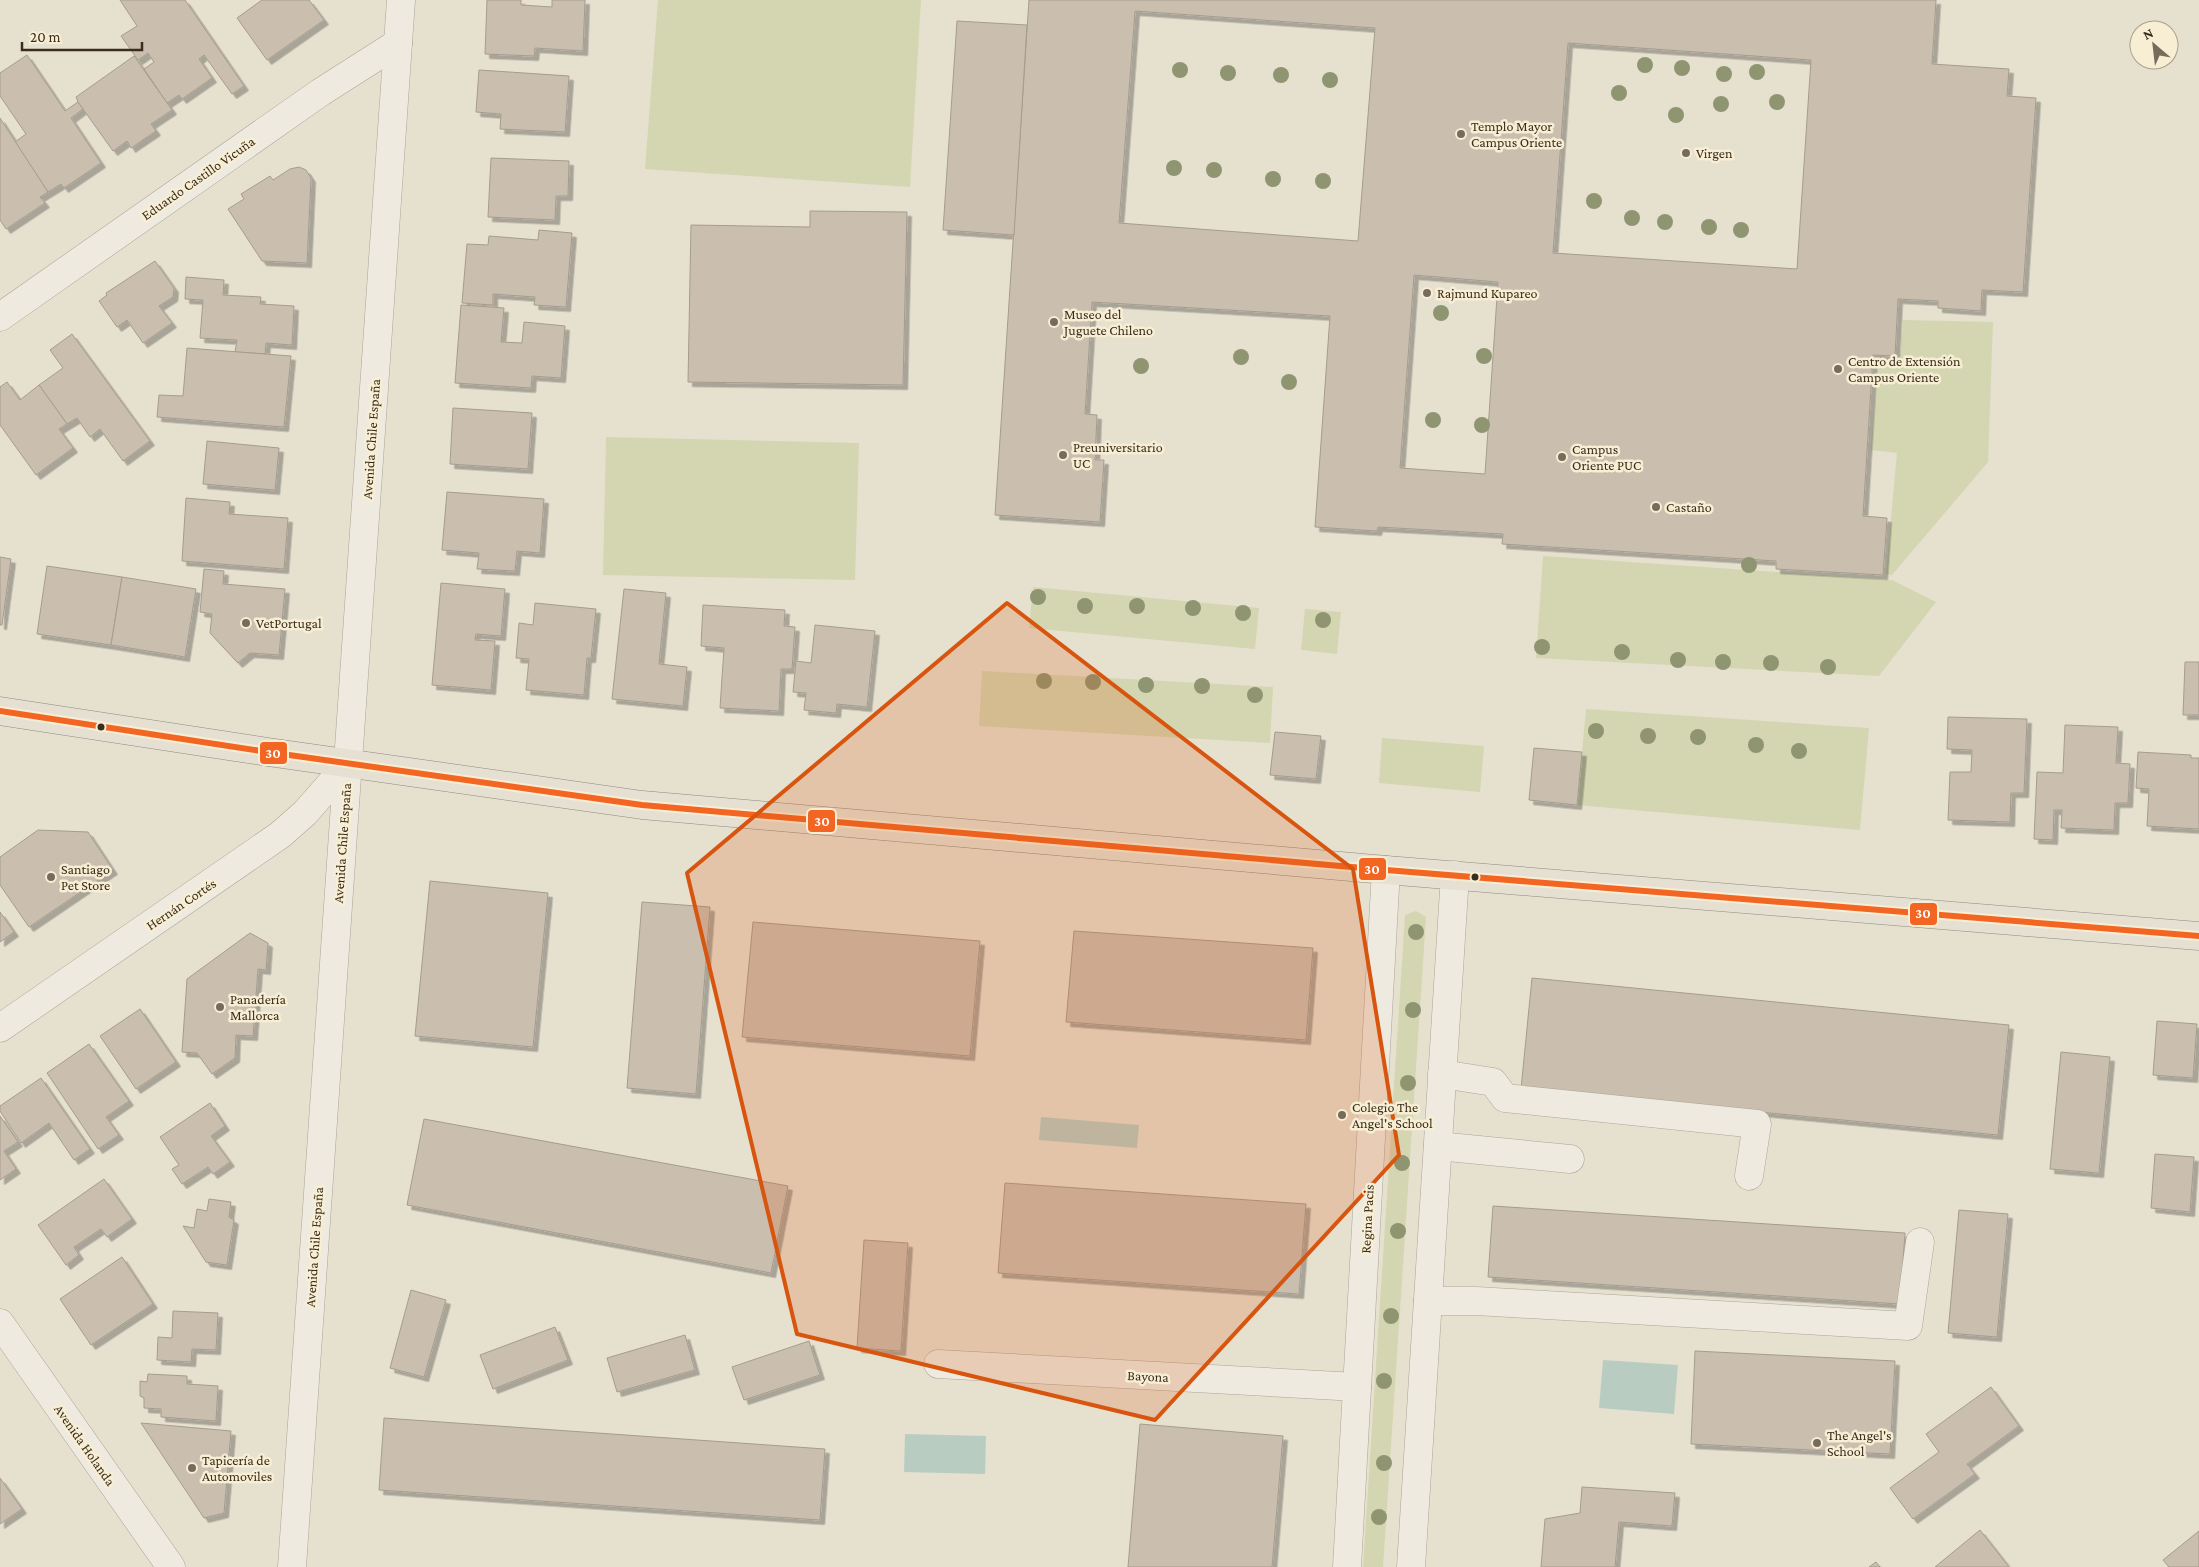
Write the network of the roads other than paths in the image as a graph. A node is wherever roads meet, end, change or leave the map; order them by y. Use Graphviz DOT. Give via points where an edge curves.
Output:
graph roads {
  1 [pos="401,0"];
  2 [pos="398,43"];
  3 [pos="0,318"];
  4 [pos="0,711"];
  5 [pos="348,764"];
  6 [pos="1386,870"];
  7 [pos="1455,875"];
  8 [pos="2199,936"];
  9 [pos="0,1028"];
  10 [pos="1442,1074"];
  11 [pos="1438,1146"];
  12 [pos="1570,1159"];
  13 [pos="1749,1176"];
  14 [pos="1920,1242"];
  15 [pos="1428,1301"];
  16 [pos="0,1323"];
  17 [pos="938,1364"];
  18 [pos="1358,1387"];
  19 [pos="170,1567"];
  20 [pos="292,1567"];
  21 [pos="1347,1567"];
  22 [pos="1411,1567"];
  1 -- 2 [label="street, Avenida Chile España"];
  2 -- 3 [label="street, Eduardo Castillo Vicuña" via="321,92"];
  2 -- 5 [label="street, Avenida Chile España"];
  4 -- 5 [label="main road"];
  5 -- 6 [label="main road" via="642,805"];
  5 -- 9 [label="street, Hernán Cortés" via="305,813 280,835"];
  5 -- 20 [label="street, Avenida Chile España"];
  6 -- 7 [label="main road"];
  6 -- 18 [label="street, Regina Pacis"];
  7 -- 8 [label="main road"];
  7 -- 10 [label="street"];
  10 -- 11 [label="street"];
  10 -- 13 [label="street" via="1493,1082 1505,1098 1757,1124"];
  11 -- 12 [label="street"];
  11 -- 15 [label="street"];
  14 -- 15 [label="street" via="1908,1326"];
  15 -- 22 [label="street"];
  16 -- 19 [label="street, Avenida Holanda"];
  17 -- 18 [label="street, Bayona"];
  18 -- 21 [label="street, Regina Pacis"];
}
